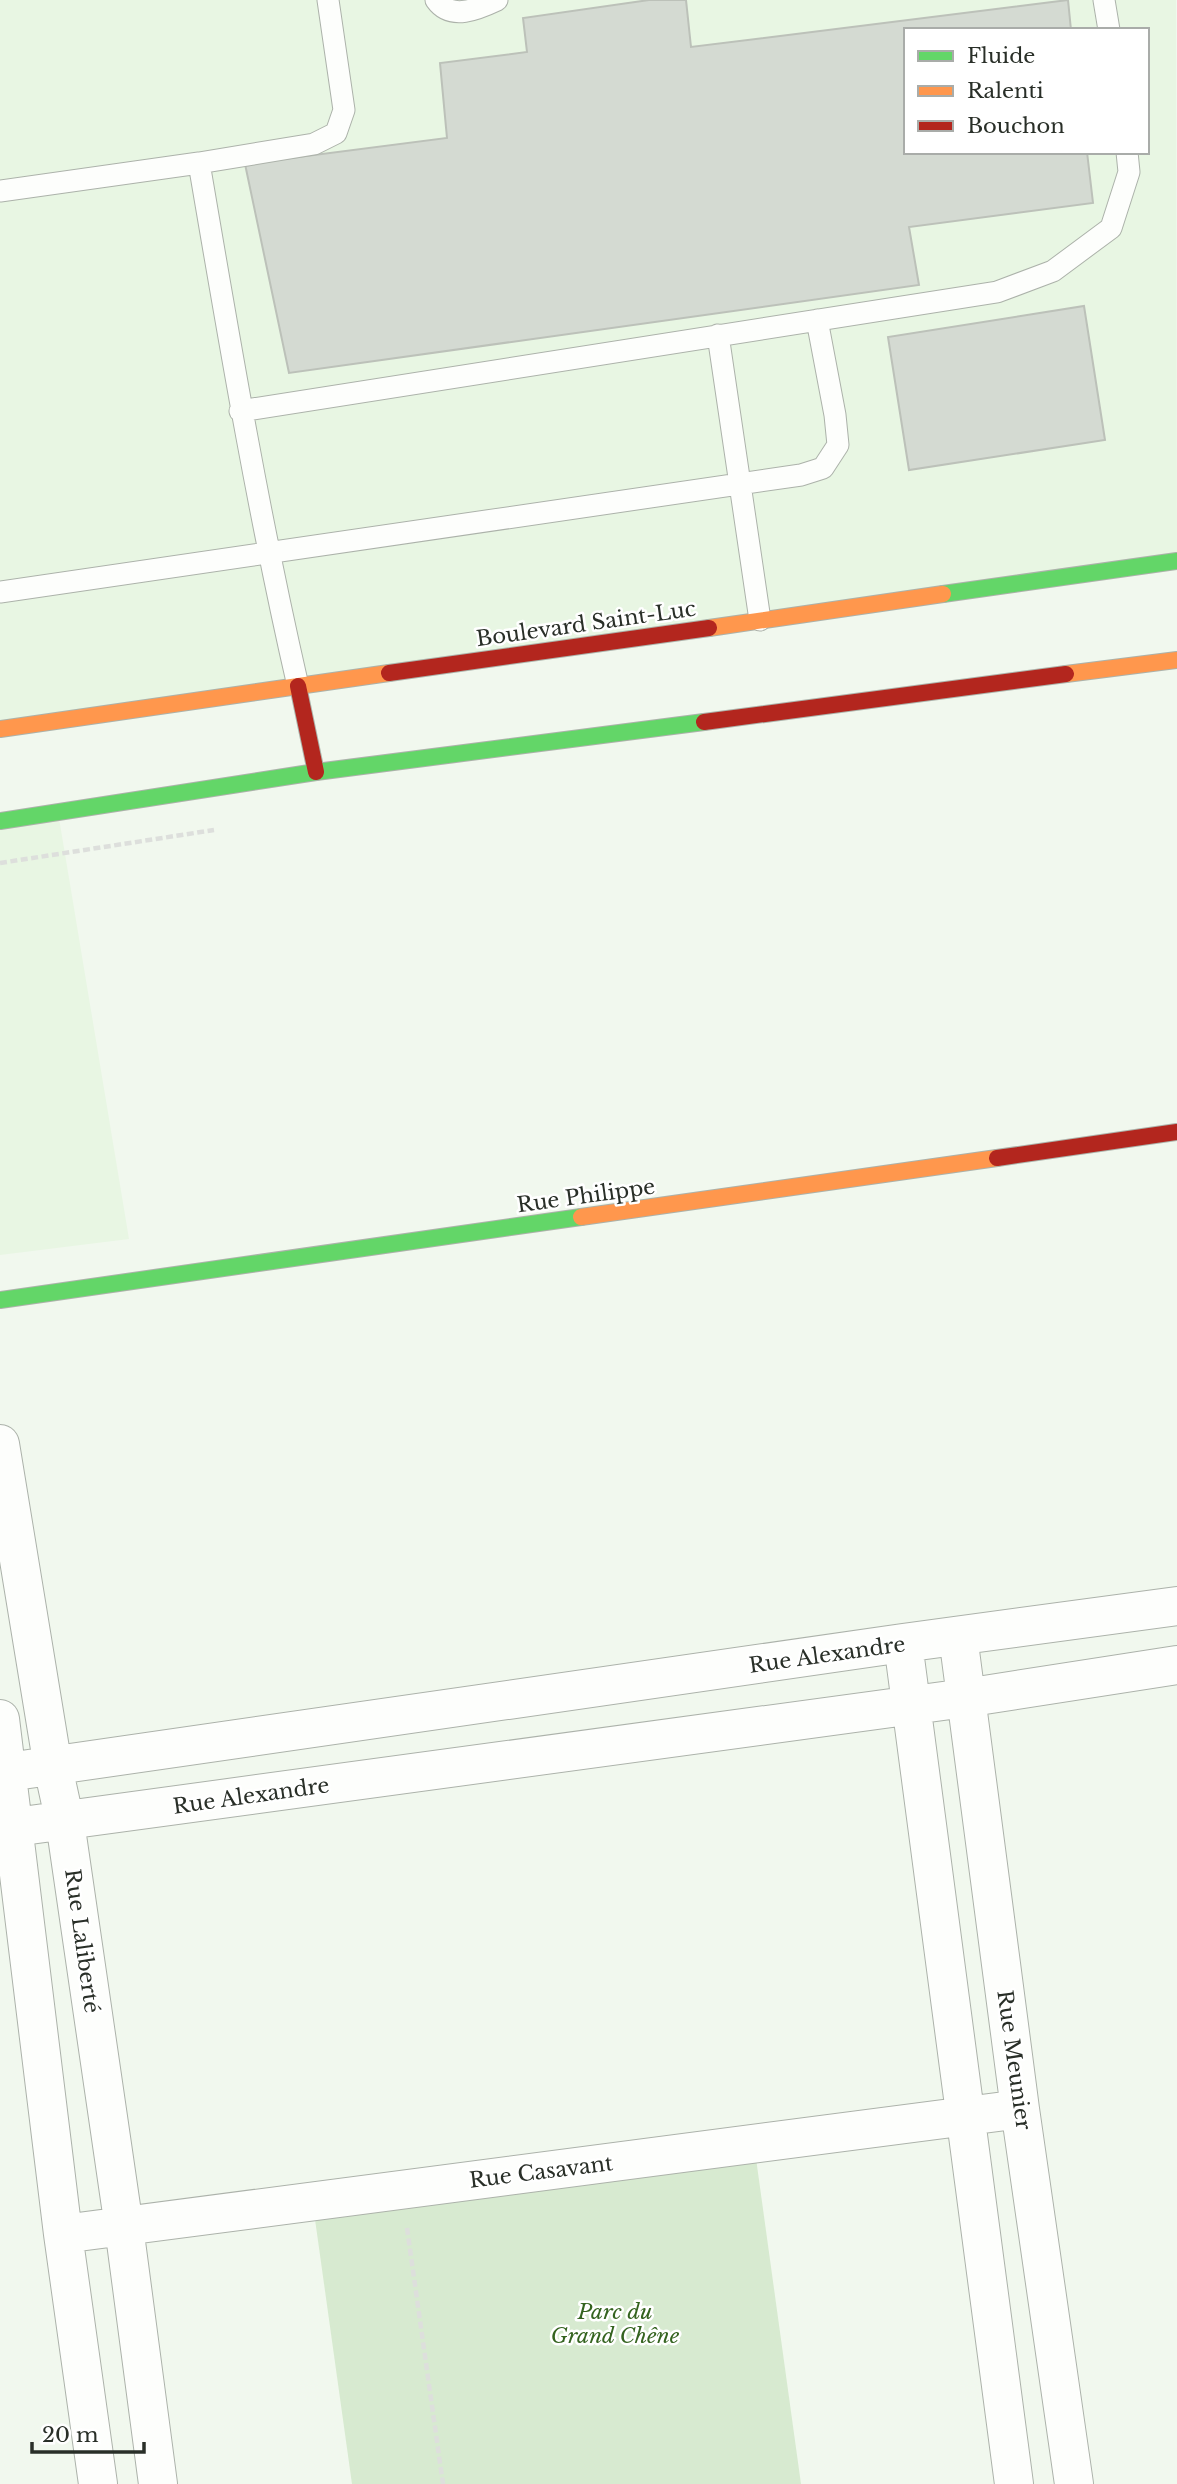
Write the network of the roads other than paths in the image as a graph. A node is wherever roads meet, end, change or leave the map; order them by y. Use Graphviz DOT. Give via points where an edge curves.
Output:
graph roads {
  1 [pos="328,0"];
  2 [pos="436,0"];
  3 [pos="497,0"];
  4 [pos="1104,0"];
  5 [pos="1108,28"];
  6 [pos="1127,154"];
  7 [pos="199,163"];
  8 [pos="0,191"];
  9 [pos="817,320"];
  10 [pos="718,335"];
  11 [pos="240,411"];
  12 [pos="740,484"];
  13 [pos="268,554"];
  14 [pos="1177,561"];
  15 [pos="0,592"];
  16 [pos="760,620"];
  17 [pos="1177,660"];
  18 [pos="298,686"];
  19 [pos="0,729"];
  20 [pos="316,772"];
  21 [pos="0,821"];
  22 [pos="1177,1132"];
  23 [pos="0,1300"];
  24 [pos="0,1444"];
  25 [pos="1177,1606"];
  26 [pos="958,1636"];
  27 [pos="902,1643"];
  28 [pos="1177,1665"];
  29 [pos="965,1698"];
  30 [pos="477,1705"];
  31 [pos="910,1705"];
  32 [pos="0,1720"];
  33 [pos="487,1763"];
  34 [pos="53,1767"];
  35 [pos="8,1772"];
  36 [pos="65,1822"];
  37 [pos="15,1827"];
  38 [pos="1020,2109"];
  39 [pos="964,2116"];
  40 [pos="124,2227"];
  41 [pos="63,2234"];
  42 [pos="152,2440"];
  43 [pos="92,2445"];
  44 [pos="97,2484"];
  45 [pos="158,2484"];
  46 [pos="1014,2484"];
  47 [pos="1074,2484"];
  1 -- 7 [label="lane" via="344,110 335,134 314,144"];
  2 -- 3 [label="lane" via="442,8 457,13"];
  4 -- 5 [label="lane"];
  6 -- 9 [label="lane" via="1129,172 1111,228 1053,271 997,292"];
  7 -- 8 [label="lane"];
  7 -- 11 [label="lane"];
  9 -- 10 [label="lane"];
  9 -- 12 [label="lane" via="838,445 823,468"];
  10 -- 11 [label="lane"];
  10 -- 12 [label="lane"];
  11 -- 13 [label="lane"];
  12 -- 13 [label="lane"];
  12 -- 16 [label="lane"];
  13 -- 15 [label="lane"];
  13 -- 18 [label="lane"];
  14 -- 16 [label="street, Boulevard Saint-Luc"];
  16 -- 18 [label="street, Boulevard Saint-Luc"];
  17 -- 20 [label="street"];
  18 -- 19 [label="street, Boulevard Saint-Luc"];
  18 -- 20 [label="street"];
  20 -- 21 [label="street"];
  22 -- 23 [label="street, Rue Philippe"];
  24 -- 34 [label="street, Rue Laliberté"];
  25 -- 26 [label="street, Rue Alexandre"];
  26 -- 27 [label="street, Rue Alexandre"];
  26 -- 29 [label="street, Rue Meunier"];
  27 -- 30 [label="street, Rue Alexandre"];
  27 -- 31 [label="street"];
  28 -- 29 [label="street, Rue Alexandre"];
  29 -- 31 [label="street, Rue Alexandre"];
  29 -- 38 [label="street, Rue Meunier"];
  30 -- 33 [label="street"];
  30 -- 34 [label="street, Rue Alexandre"];
  31 -- 33 [label="street, Rue Alexandre"];
  31 -- 39 [label="street"];
  32 -- 35 [label="street"];
  33 -- 36 [label="street, Rue Alexandre"];
  34 -- 35 [label="street, Rue Alexandre"];
  34 -- 36 [label="street, Rue Laliberté"];
  35 -- 37 [label="street"];
  36 -- 37 [label="street, Rue Alexandre"];
  36 -- 40 [label="street, Rue Laliberté"];
  37 -- 41 [label="street"];
  38 -- 39 [label="street, Rue Casavant"];
  38 -- 47 [label="street, Rue Meunier"];
  39 -- 40 [label="street, Rue Casavant"];
  39 -- 46 [label="street"];
  40 -- 41 [label="street, Rue Casavant"];
  40 -- 42 [label="street, Rue Laliberté"];
  41 -- 43 [label="street"];
  42 -- 43 [label="street"];
  42 -- 45 [label="street, Rue Laliberté"];
  43 -- 44 [label="street"];
}
